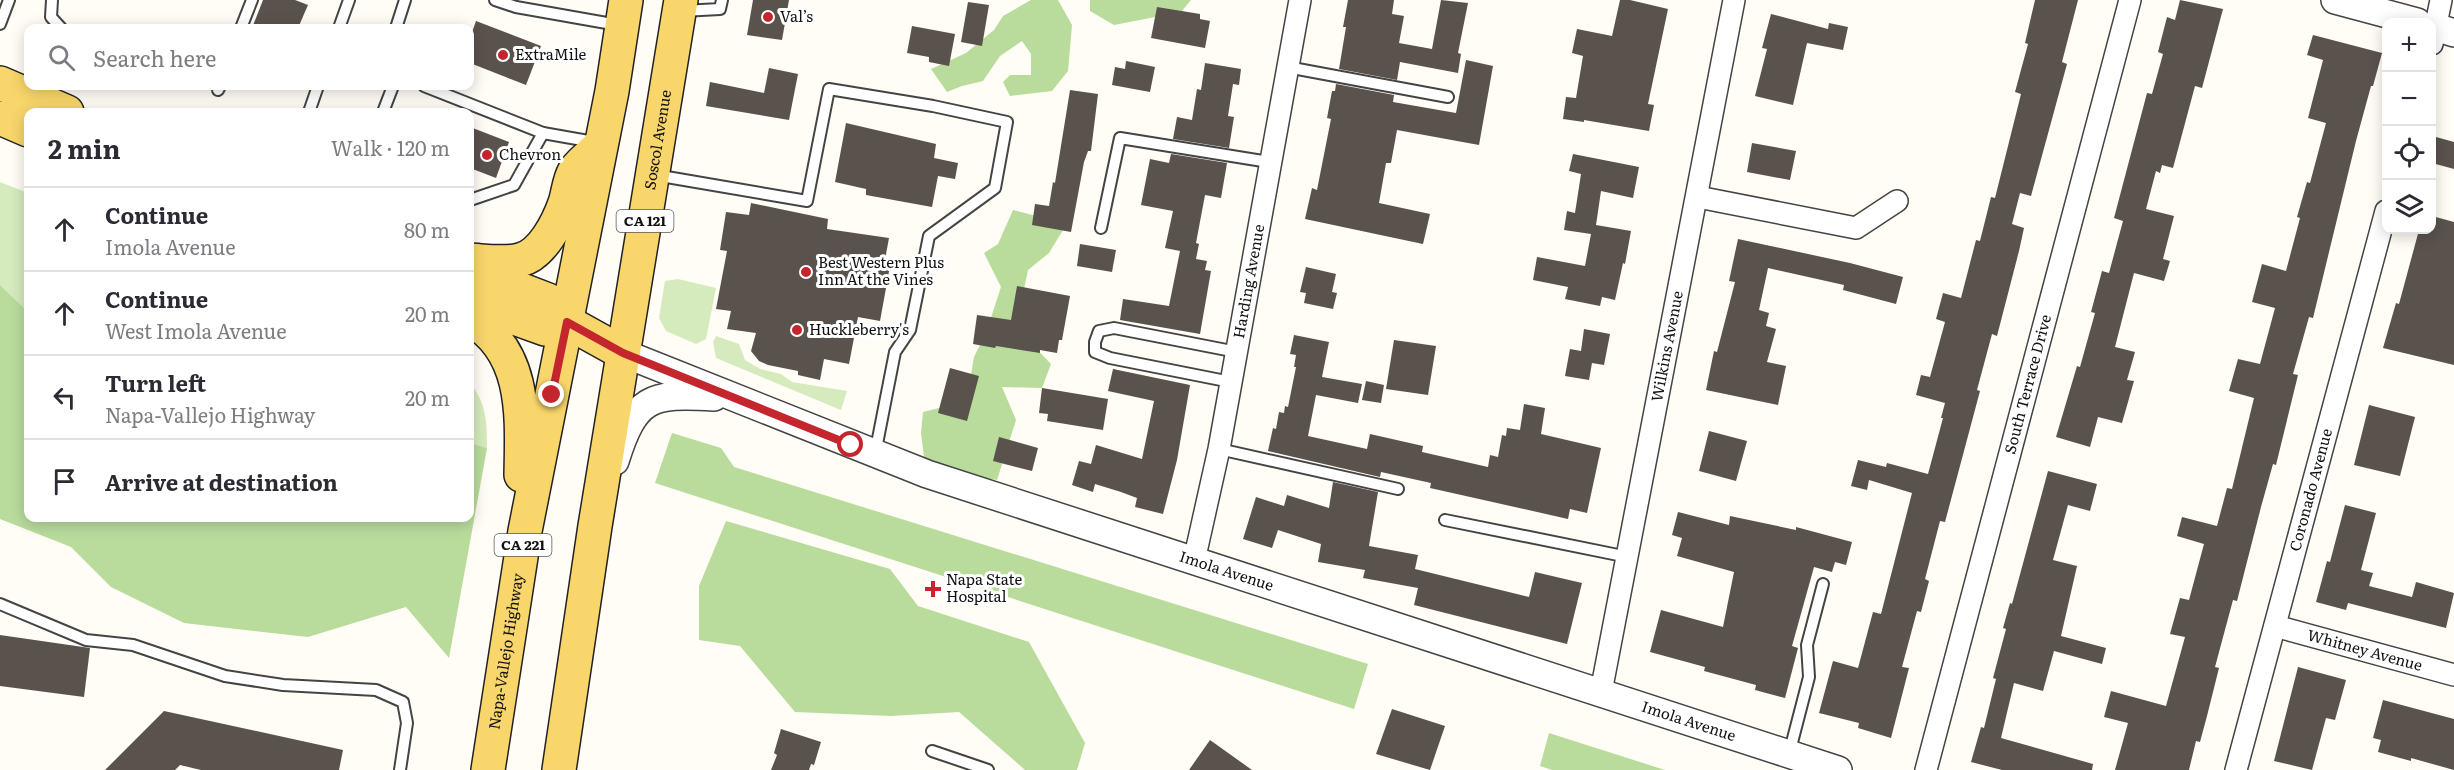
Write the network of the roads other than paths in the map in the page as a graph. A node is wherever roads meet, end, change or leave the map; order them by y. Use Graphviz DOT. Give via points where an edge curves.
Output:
graph roads {
  1 [pos="9,0"];
  2 [pos="52,0"];
  3 [pos="252,0"];
  4 [pos="349,0"];
  5 [pos="405,0"];
  6 [pos="495,0"];
  7 [pos="722,0"];
  8 [pos="1300,0"];
  9 [pos="1734,0"];
  10 [pos="2130,0"];
  11 [pos="2335,0"];
  12 [pos="2441,0"];
  13 [pos="680,6"];
  14 [pos="623,13"];
  15 [pos="2392,18"];
  16 [pos="2436,22"];
  17 [pos="0,24"];
  18 [pos="57,24"];
  19 [pos="243,24"];
  20 [pos="340,24"];
  21 [pos="397,24"];
  22 [pos="1287,67"];
  23 [pos="0,83"];
  24 [pos="317,90"];
  25 [pos="391,90"];
  26 [pos="434,90"];
  27 [pos="1448,97"];
  28 [pos="58,108"];
  29 [pos="310,108"];
  30 [pos="385,108"];
  31 [pos="0,118"];
  32 [pos="24,128"];
  33 [pos="543,133"];
  34 [pos="602,144"];
  35 [pos="1269,162"];
  36 [pos="653,174"];
  37 [pos="1698,197"];
  38 [pos="474,199"];
  39 [pos="1897,201"];
  40 [pos="2382,226"];
  41 [pos="1101,228"];
  42 [pos="474,260"];
  43 [pos="474,272"];
  44 [pos="474,303"];
  45 [pos="474,322"];
  46 [pos="567,322"];
  47 [pos="1237,352"];
  48 [pos="623,353"];
  49 [pos="1231,382"];
  50 [pos="737,398"];
  51 [pos="1219,450"];
  52 [pos="875,454"];
  53 [pos="1398,489"];
  54 [pos="1445,520"];
  55 [pos="596,525"];
  56 [pos="1628,557"];
  57 [pos="1194,561"];
  58 [pos="518,577"];
  59 [pos="1823,584"];
  60 [pos="0,604"];
  61 [pos="2275,627"];
  62 [pos="2454,675"];
  63 [pos="1601,692"];
  64 [pos="932,751"];
  65 [pos="1789,754"];
  66 [pos="400,770"];
  67 [pos="488,770"];
  68 [pos="559,770"];
  69 [pos="988,770"];
  70 [pos="1838,770"];
  71 [pos="1926,770"];
  72 [pos="2236,770"];
  1 -- 17 [label="lane"];
  2 -- 18 [label="lane" via="51,17"];
  3 -- 19 [label="lane"];
  4 -- 20 [label="lane"];
  5 -- 21 [label="lane"];
  6 -- 14 [label="lane" via="516,7"];
  7 -- 13 [label="lane" via="720,9"];
  8 -- 22 [label="street, Harding Avenue"];
  9 -- 37 [label="street, Wilkins Avenue"];
  10 -- 71 [label="street, South Terrace Drive"];
  11 -- 15 [label="street"];
  12 -- 16 [label="street"];
  13 -- 36 [label="main road, Soscol Avenue / CA 121"];
  14 -- 34 [label="main road, CA 221"];
  22 -- 27 [label="lane"];
  22 -- 35 [label="street, Harding Avenue"];
  23 -- 28 [label="main road"];
  24 -- 29 [label="lane"];
  25 -- 30 [label="lane"];
  26 -- 33 [label="lane"];
  31 -- 32 [label="main road"];
  33 -- 34 [label="lane"];
  33 -- 38 [label="lane" via="514,185"];
  34 -- 42 [label="main road" via="574,171 558,219 541,246 521,260"];
  34 -- 46 [label="main road, CA 221"];
  35 -- 41 [label="lane" via="1120,138"];
  35 -- 47 [label="street, Harding Avenue"];
  36 -- 48 [label="main road, Soscol Avenue / CA 121"];
  36 -- 52 [label="lane" via="807,201 829,89 1007,122 995,188 929,236 910,330 895,352"];
  37 -- 39 [label="street" via="1856,228"];
  37 -- 56 [label="street, Wilkins Avenue"];
  40 -- 61 [label="street, Coronado Avenue"];
  43 -- 46 [label="main road" via="548,300"];
  44 -- 46 [label="main road" via="545,329"];
  45 -- 58 [label="main road" via="504,349 518,390 522,424"];
  46 -- 48 [label="main road"];
  46 -- 58 [label="main road, Napa-Vallejo Highway / CA 221"];
  47 -- 49 [label="street, Harding Avenue"];
  47 -- 49 [label="lane" via="1114,328 1099,331 1095,342 1095,352 1110,358"];
  48 -- 50 [label="street, Imola Avenue"];
  48 -- 55 [label="main road"];
  49 -- 51 [label="street, Harding Avenue"];
  50 -- 52 [label="street, Imola Avenue"];
  50 -- 55 [label="street" via="666,396 641,408 624,436"];
  51 -- 53 [label="lane"];
  51 -- 57 [label="street, Harding Avenue"];
  52 -- 57 [label="street, Imola Avenue"];
  54 -- 56 [label="lane"];
  55 -- 68 [label="main road"];
  56 -- 63 [label="street, Wilkins Avenue"];
  57 -- 63 [label="street, Imola Avenue"];
  58 -- 67 [label="main road, Napa-Vallejo Highway / CA 221"];
  59 -- 65 [label="lane" via="1807,645 1809,677"];
  60 -- 66 [label="lane" via="86,640 133,645 225,676 283,685 376,690 403,702 407,723"];
  61 -- 62 [label="street, Whitney Avenue"];
  61 -- 72 [label="street, Coronado Avenue"];
  63 -- 65 [label="street, Imola Avenue"];
  64 -- 69 [label="lane"];
  65 -- 70 [label="street, Imola Avenue"];
}
